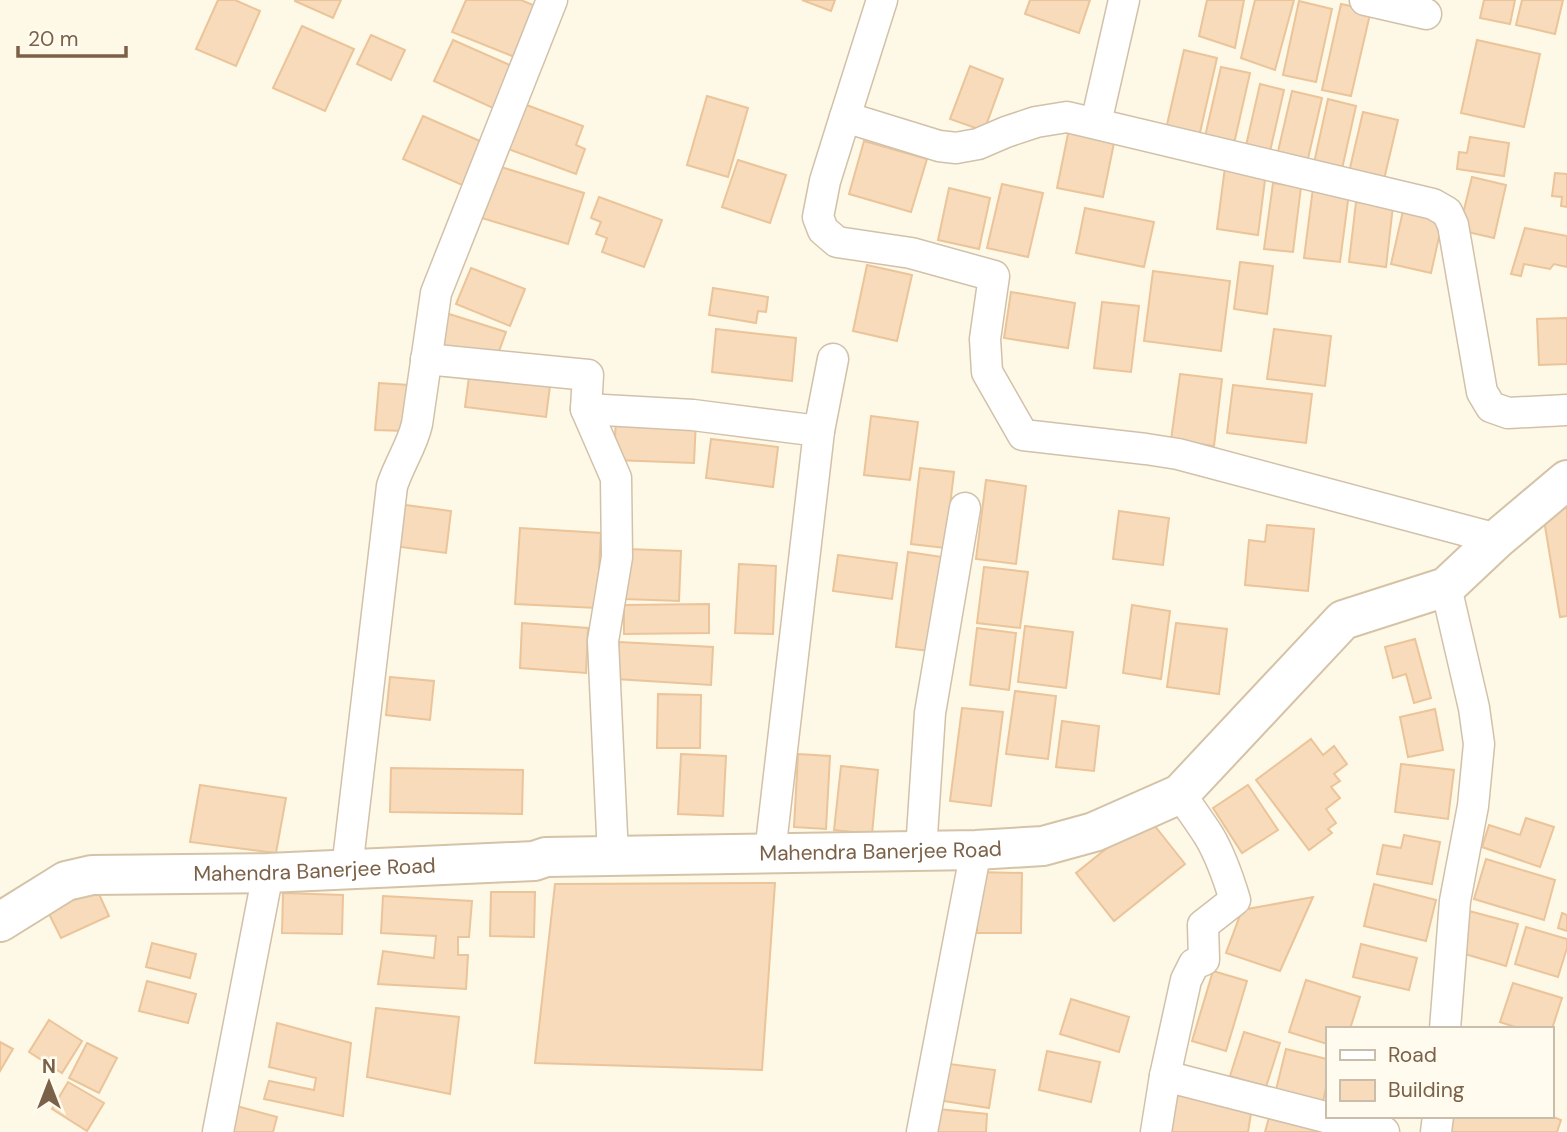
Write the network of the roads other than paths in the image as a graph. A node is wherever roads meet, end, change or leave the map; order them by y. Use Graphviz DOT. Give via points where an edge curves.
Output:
graph roads {
  1 [pos="552,0"];
  2 [pos="882,0"];
  3 [pos="1124,0"];
  4 [pos="1365,0"];
  5 [pos="1426,15"];
  6 [pos="845,117"];
  7 [pos="1097,123"];
  8 [pos="426,359"];
  9 [pos="833,359"];
  10 [pos="586,409"];
  11 [pos="1567,410"];
  12 [pos="819,431"];
  13 [pos="1567,480"];
  14 [pos="965,508"];
  15 [pos="1497,538"];
  16 [pos="1446,587"];
  17 [pos="1180,794"];
  18 [pos="976,850"];
  19 [pos="921,851"];
  20 [pos="770,853"];
  21 [pos="613,856"];
  22 [pos="347,869"];
  23 [pos="268,873"];
  24 [pos="0,922"];
  25 [pos="1445,1027"];
  26 [pos="1165,1076"];
  27 [pos="1326,1117"];
  28 [pos="1329,1118"];
  29 [pos="218,1132"];
  30 [pos="922,1132"];
  31 [pos="1156,1132"];
  32 [pos="1384,1132"];
  1 -- 8 [label="street" via="439,285"];
  2 -- 6 [label="street"];
  3 -- 7 [label="street"];
  4 -- 5 [label="street"];
  6 -- 7 [label="street" via="956,148 1036,122 1067,117"];
  6 -- 15 [label="street" via="825,181 818,217 823,230 836,242 911,253 994,276 985,339 988,372 1023,435 1178,454"];
  7 -- 11 [label="street" via="1433,204 1447,212 1482,392 1491,407 1508,413"];
  8 -- 10 [label="street" via="588,376"];
  8 -- 22 [label="street" via="414,437 392,486"];
  9 -- 12 [label="street"];
  10 -- 12 [label="street" via="693,415"];
  10 -- 21 [label="street" via="616,478 617,557 603,641"];
  12 -- 20 [label="street"];
  13 -- 15 [label="street, Mahendra Banerjee Road"];
  14 -- 19 [label="street" via="930,713"];
  15 -- 16 [label="street, Mahendra Banerjee Road"];
  16 -- 17 [label="street, Mahendra Banerjee Road" via="1343,620"];
  16 -- 25 [label="street" via="1479,744 1455,901"];
  17 -- 18 [label="street, Mahendra Banerjee Road" via="1094,832 1043,846"];
  17 -- 26 [label="street" via="1209,836 1235,900 1203,925 1204,960 1194,964 1186,979"];
  18 -- 19 [label="street, Mahendra Banerjee Road"];
  18 -- 30 [label="street"];
  19 -- 20 [label="street, Mahendra Banerjee Road"];
  20 -- 21 [label="street, Mahendra Banerjee Road"];
  21 -- 22 [label="street, Mahendra Banerjee Road"];
  22 -- 23 [label="street, Mahendra Banerjee Road"];
  23 -- 24 [label="street, Mahendra Banerjee Road" via="92,876 66,881"];
  23 -- 29 [label="street"];
  26 -- 27 [label="street"];
  26 -- 31 [label="street"];
  28 -- 32 [label="street"];
}
